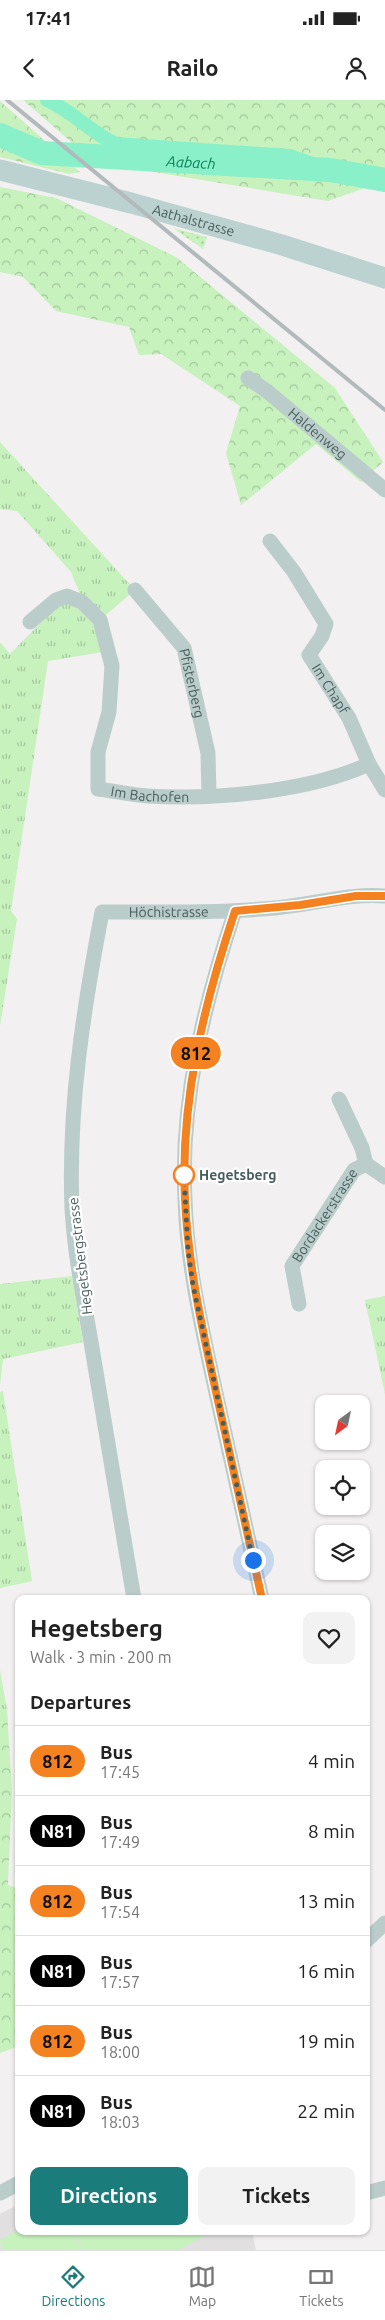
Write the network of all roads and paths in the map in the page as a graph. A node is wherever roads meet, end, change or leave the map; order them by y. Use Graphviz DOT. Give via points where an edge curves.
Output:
graph roads {
  1 [pos="0,170"];
  2 [pos="385,278"];
  3 [pos="248,378"];
  4 [pos="385,490"];
  5 [pos="270,541"];
  6 [pos="135,590"];
  7 [pos="30,622"];
  8 [pos="370,764"];
  9 [pos="385,790"];
  10 [pos="209,796"];
  11 [pos="385,896"];
  12 [pos="235,911"];
  13 [pos="102,912"];
  14 [pos="339,1099"];
  15 [pos="366,1164"];
  16 [pos="385,1177"];
  17 [pos="299,1304"];
  18 [pos="133,1595"];
  19 [pos="261,1595"];
  20 [pos="385,1923"];
  21 [pos="370,1937"];
  22 [pos="15,2185"];
  23 [pos="385,2188"];
  24 [pos="370,2192"];
  25 [pos="0,2193"];
  1 -- 2 [label="main road, Aathalstrasse" via="282,245"];
  3 -- 4 [label="street, Haldenweg"];
  5 -- 8 [label="street, Im Chapf" via="294,572 326,624 309,655 349,718"];
  6 -- 10 [label="street, Pfisterberg" via="184,648 208,753"];
  7 -- 10 [label="street, Im Bachofen" via="56,600 67,596 82,602 100,620 113,682 110,712 98,752 98,789 146,796"];
  8 -- 9 [label="street, Im Chapf"];
  8 -- 10 [label="street, Im Bachofen" via="330,778"];
  11 -- 12 [label="street, Höchistrasse" via="356,896"];
  12 -- 13 [label="street, Höchistrasse"];
  12 -- 19 [label="street" via="213,976 196,1052 184,1198 193,1285"];
  13 -- 18 [label="street, Hegetsbergstrasse" via="74,1085 72,1212"];
  14 -- 15 [label="street"];
  15 -- 16 [label="street"];
  15 -- 17 [label="street, Bordackerstrasse" via="354,1170 292,1266"];
  20 -- 21 [label="street"];
  22 -- 25 [label="street"];
  23 -- 24 [label="street"];
}
